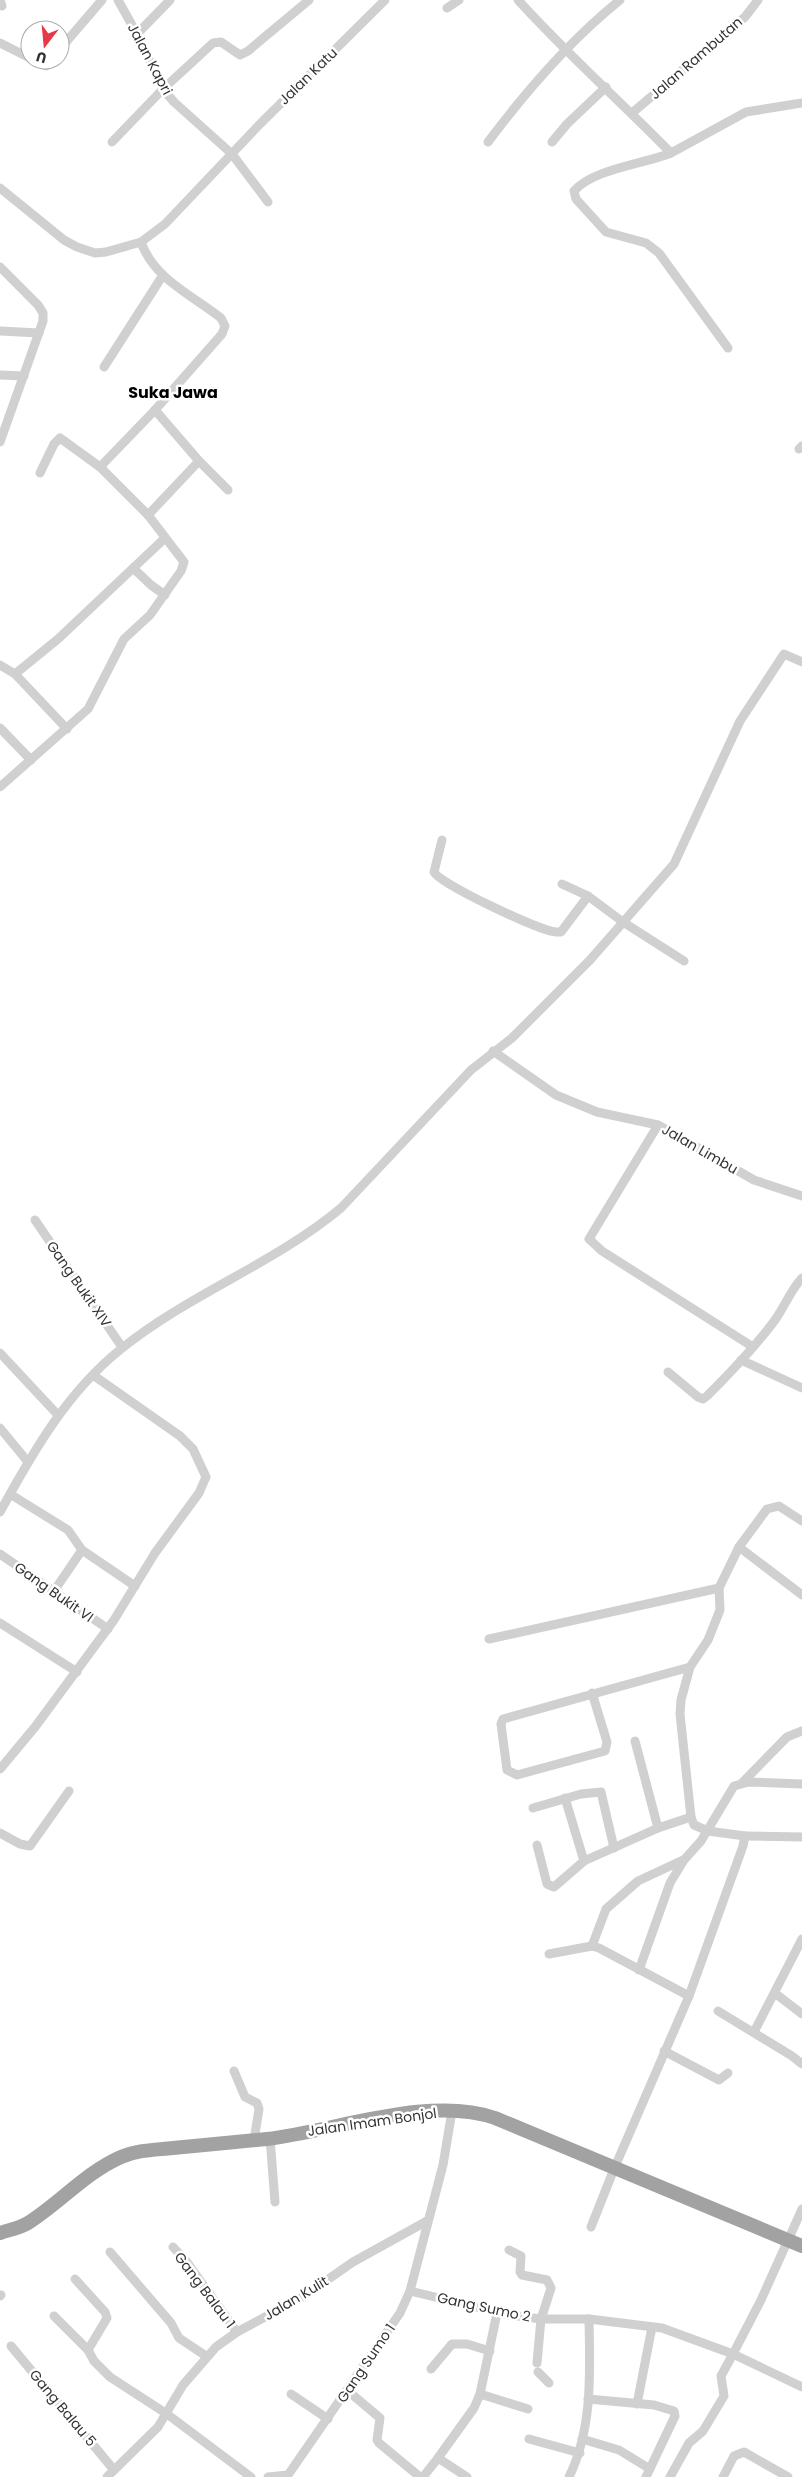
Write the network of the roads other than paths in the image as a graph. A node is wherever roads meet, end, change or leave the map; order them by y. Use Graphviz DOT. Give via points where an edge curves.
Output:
graph roads {
  1 [pos="102,0"];
  2 [pos="118,0"];
  3 [pos="170,0"];
  4 [pos="309,0"];
  5 [pos="385,0"];
  6 [pos="459,0"];
  7 [pos="518,0"];
  8 [pos="620,0"];
  9 [pos="758,0"];
  10 [pos="447,8"];
  11 [pos="137,34"];
  12 [pos="70,38"];
  13 [pos="0,43"];
  14 [pos="565,50"];
  15 [pos="20,53"];
  16 [pos="606,87"];
  17 [pos="163,89"];
  18 [pos="802,103"];
  19 [pos="632,113"];
  20 [pos="112,142"];
  21 [pos="488,142"];
  22 [pos="552,142"];
  23 [pos="671,153"];
  24 [pos="232,154"];
  25 [pos="0,188"];
  26 [pos="268,202"];
  27 [pos="141,242"];
  28 [pos="1,270"];
  29 [pos="163,275"];
  30 [pos="0,331"];
  31 [pos="39,333"];
  32 [pos="728,348"];
  33 [pos="104,367"];
  34 [pos="0,375"];
  35 [pos="24,376"];
  36 [pos="155,410"];
  37 [pos="4,419"];
  38 [pos="0,442"];
  39 [pos="200,461"];
  40 [pos="100,467"];
  41 [pos="40,473"];
  42 [pos="228,490"];
  43 [pos="148,516"];
  44 [pos="165,538"];
  45 [pos="133,568"];
  46 [pos="165,595"];
  47 [pos="802,662"];
  48 [pos="0,665"];
  49 [pos="15,674"];
  50 [pos="0,728"];
  51 [pos="67,729"];
  52 [pos="30,760"];
  53 [pos="0,787"];
  54 [pos="442,840"];
  55 [pos="562,884"];
  56 [pos="588,896"];
  57 [pos="623,922"];
  58 [pos="684,961"];
  59 [pos="492,1051"];
  60 [pos="658,1125"];
  61 [pos="802,1196"];
  62 [pos="35,1220"];
  63 [pos="802,1278"];
  64 [pos="122,1347"];
  65 [pos="753,1347"];
  66 [pos="0,1352"];
  67 [pos="741,1360"];
  68 [pos="668,1372"];
  69 [pos="93,1375"];
  70 [pos="802,1388"];
  71 [pos="57,1414"];
  72 [pos="0,1428"];
  73 [pos="28,1462"];
  74 [pos="10,1494"];
  75 [pos="0,1512"];
  76 [pos="802,1521"];
  77 [pos="739,1547"];
  78 [pos="82,1550"];
  79 [pos="0,1554"];
  80 [pos="135,1586"];
  81 [pos="719,1588"];
  82 [pos="54,1591"];
  83 [pos="802,1595"];
  84 [pos="0,1623"];
  85 [pos="108,1629"];
  86 [pos="489,1638"];
  87 [pos="690,1668"];
  88 [pos="76,1672"];
  89 [pos="592,1693"];
  90 [pos="802,1731"];
  91 [pos="635,1741"];
  92 [pos="0,1769"];
  93 [pos="742,1783"];
  94 [pos="802,1784"];
  95 [pos="69,1791"];
  96 [pos="565,1798"];
  97 [pos="533,1808"];
  98 [pos="691,1817"];
  99 [pos="658,1828"];
  100 [pos="708,1831"];
  101 [pos="0,1833"];
  102 [pos="744,1836"];
  103 [pos="802,1837"];
  104 [pos="537,1845"];
  105 [pos="614,1848"];
  106 [pos="684,1860"];
  107 [pos="584,1861"];
  108 [pos="802,1939"];
  109 [pos="592,1946"];
  110 [pos="548,1954"];
  111 [pos="639,1970"];
  112 [pos="776,1994"];
  113 [pos="689,1996"];
  114 [pos="718,2011"];
  115 [pos="802,2014"];
  116 [pos="754,2032"];
  117 [pos="664,2051"];
  118 [pos="802,2064"];
  119 [pos="234,2071"];
  120 [pos="728,2073"];
  121 [pos="452,2111"];
  122 [pos="270,2138"];
  123 [pos="254,2140"];
  124 [pos="614,2169"];
  125 [pos="275,2202"];
  126 [pos="802,2209"];
  127 [pos="427,2221"];
  128 [pos="591,2227"];
  129 [pos="0,2233"];
  130 [pos="787,2240"];
  131 [pos="802,2246"];
  132 [pos="173,2247"];
  133 [pos="509,2250"];
  134 [pos="110,2252"];
  135 [pos="75,2279"];
  136 [pos="410,2291"];
  137 [pos="497,2313"];
  138 [pos="54,2316"];
  139 [pos="541,2319"];
  140 [pos="589,2319"];
  141 [pos="652,2327"];
  142 [pos="236,2332"];
  143 [pos="11,2346"];
  144 [pos="88,2350"];
  145 [pos="490,2351"];
  146 [pos="733,2354"];
  147 [pos="206,2356"];
  148 [pos="431,2369"];
  149 [pos="549,2383"];
  150 [pos="802,2387"];
  151 [pos="348,2392"];
  152 [pos="291,2394"];
  153 [pos="480,2394"];
  154 [pos="588,2399"];
  155 [pos="637,2404"];
  156 [pos="528,2409"];
  157 [pos="167,2414"];
  158 [pos="328,2419"];
  159 [pos="529,2439"];
  160 [pos="582,2439"];
  161 [pos="580,2453"];
  162 [pos="438,2458"];
  163 [pos="114,2470"];
  164 [pos="648,2473"];
  165 [pos="289,2476"];
  166 [pos="106,2477"];
  167 [pos="251,2477"];
  168 [pos="268,2477"];
  169 [pos="422,2477"];
  170 [pos="468,2477"];
  171 [pos="570,2477"];
  172 [pos="670,2477"];
  173 [pos="723,2477"];
  174 [pos="788,2477"];
  1 -- 12 [label="street"];
  2 -- 11 [label="street, Jalan Kapri"];
  3 -- 11 [label="street"];
  4 -- 17 [label="street" via="240,56 221,42 213,42"];
  5 -- 24 [label="street, Jalan Katu"];
  6 -- 10 [label="street"];
  7 -- 14 [label="street"];
  8 -- 14 [label="street"];
  9 -- 19 [label="street, Jalan Rambutan" via="745,17"];
  11 -- 17 [label="street, Jalan Kapri"];
  13 -- 15 [label="street"];
  14 -- 16 [label="street"];
  14 -- 21 [label="street" via="519,100"];
  16 -- 19 [label="street"];
  16 -- 22 [label="street" via="566,124"];
  17 -- 20 [label="street"];
  17 -- 24 [label="street, Jalan Kapri"];
  18 -- 23 [label="street" via="746,112"];
  19 -- 23 [label="street"];
  23 -- 32 [label="street" via="580,184 574,191 576,199 606,232 646,243 659,253"];
  24 -- 26 [label="street, Jalan Kapri"];
  24 -- 27 [label="street, Jalan Katu" via="165,224"];
  25 -- 27 [label="street" via="77,248 100,252"];
  27 -- 29 [label="street" via="146,256"];
  28 -- 31 [label="street" via="43,312"];
  29 -- 33 [label="street"];
  29 -- 36 [label="street" via="221,318 225,326 222,334"];
  30 -- 31 [label="street"];
  31 -- 35 [label="street"];
  34 -- 35 [label="street"];
  35 -- 37 [label="street"];
  36 -- 39 [label="street"];
  36 -- 40 [label="street"];
  37 -- 38 [label="street"];
  39 -- 42 [label="street"];
  39 -- 43 [label="street"];
  40 -- 41 [label="street" via="60,438"];
  40 -- 43 [label="street"];
  43 -- 44 [label="street"];
  44 -- 45 [label="street"];
  44 -- 46 [label="street" via="184,562"];
  45 -- 46 [label="street"];
  45 -- 49 [label="street" via="58,639"];
  46 -- 51 [label="street" via="150,616 124,639 88,709"];
  47 -- 57 [label="street" via="784,654 740,721 674,864"];
  48 -- 49 [label="street"];
  49 -- 51 [label="street"];
  50 -- 52 [label="street"];
  51 -- 52 [label="street"];
  52 -- 53 [label="street"];
  54 -- 56 [label="street" via="434,872 437,878 552,932 561,932"];
  55 -- 56 [label="street"];
  56 -- 57 [label="street"];
  57 -- 58 [label="street"];
  57 -- 59 [label="street" via="512,1038"];
  59 -- 60 [label="street, Jalan Limbu" via="556,1095 597,1112"];
  59 -- 64 [label="street" via="319,1227 186,1305"];
  60 -- 61 [label="street, Jalan Limbu" via="754,1180"];
  60 -- 65 [label="street" via="589,1239 602,1251"];
  62 -- 64 [label="street, Gang Bukit XIV"];
  63 -- 65 [label="street" via="792,1288 779,1315"];
  64 -- 69 [label="street"];
  65 -- 67 [label="street"];
  66 -- 71 [label="street"];
  67 -- 68 [label="street" via="703,1398"];
  67 -- 70 [label="street"];
  69 -- 71 [label="street"];
  69 -- 80 [label="street" via="180,1436 193,1449 206,1478"];
  71 -- 73 [label="street"];
  72 -- 73 [label="street"];
  73 -- 74 [label="street"];
  74 -- 75 [label="street"];
  74 -- 78 [label="street" via="68,1530"];
  76 -- 77 [label="street" via="779,1506 767,1509"];
  77 -- 81 [label="street"];
  77 -- 83 [label="street"];
  78 -- 80 [label="street"];
  78 -- 82 [label="street"];
  79 -- 82 [label="street, Gang Bukit VI"];
  80 -- 85 [label="street"];
  81 -- 86 [label="street"];
  81 -- 87 [label="street" via="720,1610 708,1640"];
  82 -- 85 [label="street, Gang Bukit VI"];
  84 -- 88 [label="street"];
  85 -- 88 [label="street"];
  87 -- 89 [label="street"];
  87 -- 98 [label="street" via="680,1714"];
  88 -- 92 [label="street"];
  89 -- 89 [label="street" via="607,1742 605,1751 516,1775 507,1770 503,1719"];
  90 -- 93 [label="street" via="787,1737"];
  91 -- 99 [label="street"];
  93 -- 94 [label="street"];
  93 -- 100 [label="street" via="734,1786"];
  95 -- 101 [label="street" via="30,1846"];
  96 -- 97 [label="street"];
  96 -- 105 [label="street" via="601,1792"];
  96 -- 107 [label="street"];
  98 -- 99 [label="street"];
  98 -- 100 [label="street" via="694,1825"];
  99 -- 105 [label="street"];
  100 -- 102 [label="street"];
  100 -- 106 [label="street"];
  102 -- 103 [label="street"];
  102 -- 113 [label="street" via="739,1861"];
  104 -- 107 [label="street" via="550,1886 564,1880"];
  105 -- 107 [label="street"];
  106 -- 109 [label="street" via="638,1881 606,1909"];
  106 -- 111 [label="street" via="670,1884"];
  108 -- 112 [label="street"];
  109 -- 110 [label="street"];
  109 -- 111 [label="street"];
  111 -- 113 [label="street"];
  112 -- 115 [label="street"];
  112 -- 116 [label="street"];
  113 -- 117 [label="street"];
  114 -- 116 [label="street"];
  116 -- 118 [label="street"];
  117 -- 120 [label="street" via="719,2080"];
  117 -- 124 [label="street"];
  119 -- 123 [label="street" via="245,2098 256,2103 258,2109"];
  121 -- 122 [label="highway, Jalan Imam Bonjol" via="355,2121"];
  121 -- 124 [label="highway, Jalan Imam Bonjol" via="477,2112 495,2118"];
  121 -- 127 [label="street"];
  122 -- 123 [label="highway, Jalan Imam Bonjol"];
  122 -- 125 [label="street"];
  123 -- 129 [label="highway, Jalan Imam Bonjol" via="136,2152 122,2157 86,2177 28,2223"];
  124 -- 128 [label="street"];
  124 -- 130 [label="highway, Jalan Imam Bonjol"];
  126 -- 130 [label="street"];
  127 -- 136 [label="street, Gang Sumo 1"];
  127 -- 142 [label="street, Jalan Kulit" via="353,2262 304,2296"];
  130 -- 131 [label="highway, Jalan Imam Bonjol"];
  130 -- 146 [label="street"];
  132 -- 142 [label="street, Gang Balau 1"];
  133 -- 139 [label="street" via="520,2256 522,2275 550,2283 552,2288"];
  134 -- 147 [label="street" via="180,2338"];
  135 -- 144 [label="street" via="107,2318"];
  136 -- 137 [label="street, Gang Sumo 2"];
  136 -- 151 [label="street, Gang Sumo 1" via="400,2313"];
  137 -- 139 [label="street, Gang Sumo 2"];
  137 -- 145 [label="street"];
  138 -- 144 [label="street"];
  139 -- 140 [label="street, Gang Sumo 2"];
  139 -- 149 [label="street" via="538,2368"];
  140 -- 141 [label="street, Gang Sumo 2"];
  140 -- 154 [label="street"];
  141 -- 146 [label="street, Gang Sumo 2" via="669,2330"];
  141 -- 155 [label="street"];
  142 -- 147 [label="street, Jalan Kulit"];
  143 -- 163 [label="street, Gang Balau 5"];
  144 -- 157 [label="street" via="110,2377"];
  145 -- 148 [label="street" via="467,2344 452,2344"];
  145 -- 153 [label="street"];
  146 -- 150 [label="street, Gang Sumo 2"];
  146 -- 172 [label="street" via="721,2376 724,2396 703,2430 689,2443"];
  147 -- 157 [label="street, Jalan Kulit"];
  151 -- 158 [label="street, Gang Sumo 1"];
  151 -- 169 [label="street" via="380,2418 379,2443"];
  152 -- 158 [label="street"];
  153 -- 156 [label="street"];
  153 -- 162 [label="street" via="474,2408"];
  154 -- 155 [label="street"];
  154 -- 160 [label="street"];
  155 -- 164 [label="street" via="674,2411 675,2416"];
  157 -- 163 [label="street, Jalan Kulit"];
  157 -- 167 [label="street"];
  158 -- 165 [label="street, Gang Sumo 1"];
  159 -- 161 [label="street"];
  160 -- 161 [label="street"];
  160 -- 164 [label="street" via="626,2453"];
  161 -- 171 [label="street"];
  162 -- 169 [label="street"];
  162 -- 170 [label="street"];
  163 -- 166 [label="street, Jalan Kulit"];
  165 -- 168 [label="street, Gang Sumo 1"];
  173 -- 174 [label="street" via="734,2456 744,2452"];
}
